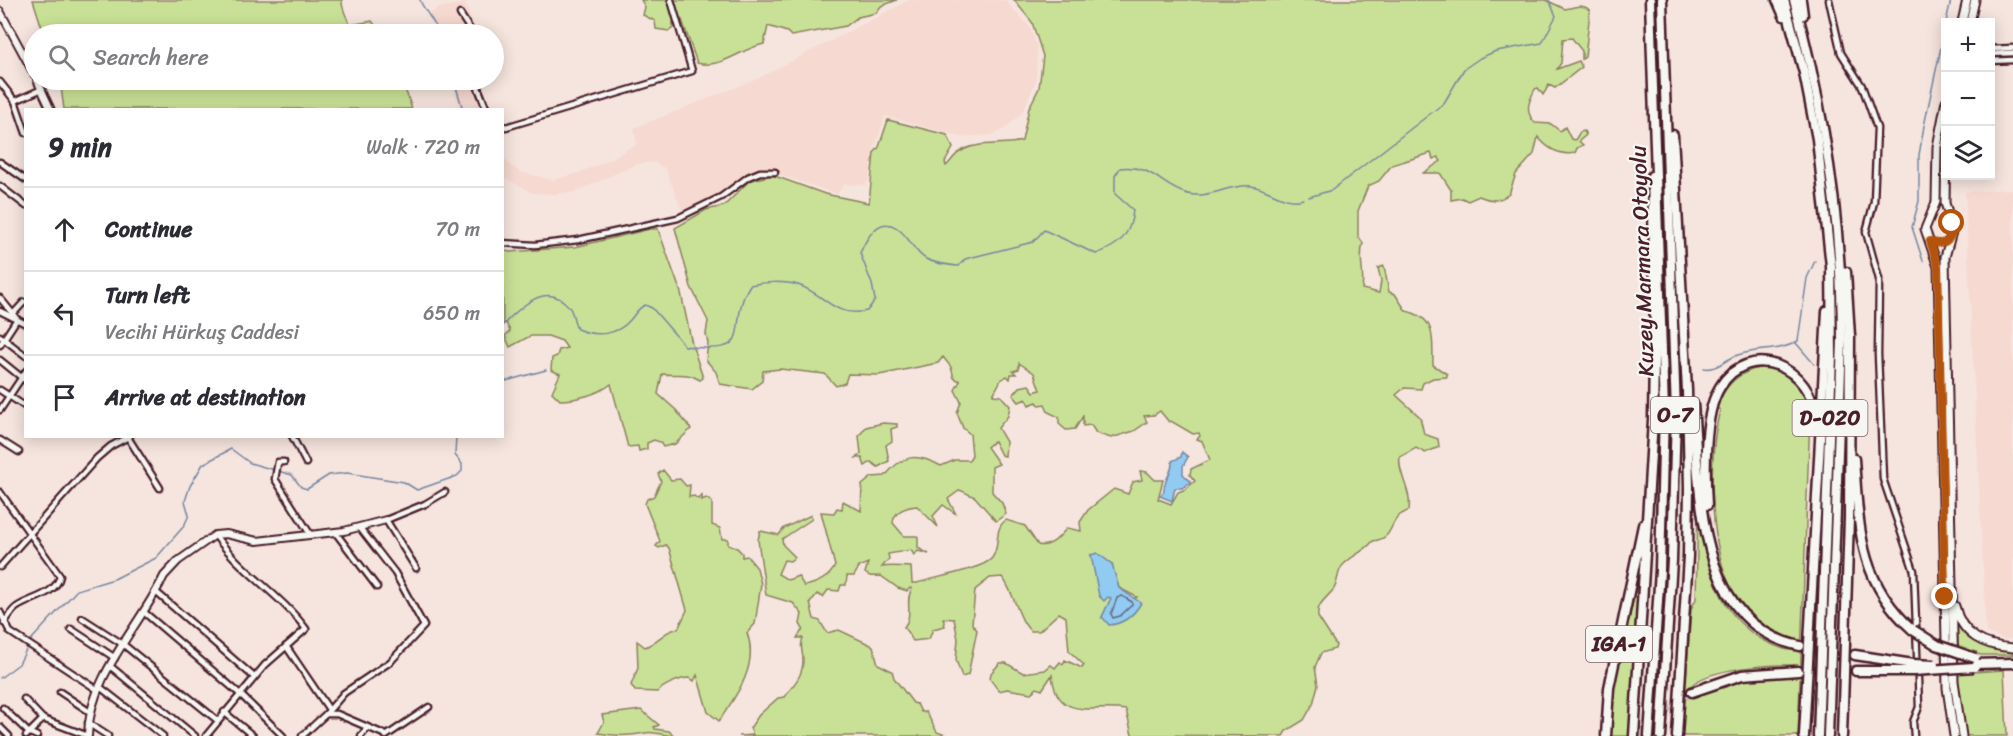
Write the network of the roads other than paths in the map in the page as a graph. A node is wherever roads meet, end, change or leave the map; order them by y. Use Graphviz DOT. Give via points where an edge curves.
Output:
graph roads {
  1 [pos="670,0"];
  2 [pos="1650,0"];
  3 [pos="1662,0"];
  4 [pos="1777,0"];
  5 [pos="1784,0"];
  6 [pos="1794,0"];
  7 [pos="1800,0"];
  8 [pos="1828,0"];
  9 [pos="1967,0"];
  10 [pos="1975,0"];
  11 [pos="1,14"];
  12 [pos="460,14"];
  13 [pos="1968,18"];
  14 [pos="1969,18"];
  15 [pos="466,24"];
  16 [pos="2013,48"];
  17 [pos="1995,49"];
  18 [pos="2013,53"];
  19 [pos="1995,54"];
  20 [pos="24,56"];
  21 [pos="2013,60"];
  22 [pos="1995,61"];
  23 [pos="1804,73"];
  24 [pos="0,82"];
  25 [pos="40,90"];
  26 [pos="42,90"];
  27 [pos="479,90"];
  28 [pos="1666,93"];
  29 [pos="15,101"];
  30 [pos="1810,101"];
  31 [pos="1655,104"];
  32 [pos="50,108"];
  33 [pos="486,108"];
  34 [pos="1823,121"];
  35 [pos="504,126"];
  36 [pos="1941,126"];
  37 [pos="24,127"];
  38 [pos="0,162"];
  39 [pos="775,172"];
  40 [pos="24,179"];
  41 [pos="1944,180"];
  42 [pos="0,186"];
  43 [pos="1834,191"];
  44 [pos="24,204"];
  45 [pos="1931,217"];
  46 [pos="1949,218"];
  47 [pos="1949,240"];
  48 [pos="1930,241"];
  49 [pos="504,243"];
  50 [pos="1679,279"];
  51 [pos="0,298"];
  52 [pos="24,302"];
  53 [pos="0,311"];
  54 [pos="16,317"];
  55 [pos="24,323"];
  56 [pos="2,337"];
  57 [pos="0,345"];
  58 [pos="24,354"];
  59 [pos="2,362"];
  60 [pos="0,369"];
  61 [pos="1654,369"];
  62 [pos="23,379"];
  63 [pos="1850,380"];
  64 [pos="0,390"];
  65 [pos="10,397"];
  66 [pos="24,406"];
  67 [pos="0,410"];
  68 [pos="126,438"];
  69 [pos="129,438"];
  70 [pos="293,438"];
  71 [pos="0,440"];
  72 [pos="19,452"];
  73 [pos="284,462"];
  74 [pos="306,464"];
  75 [pos="1818,466"];
  76 [pos="160,488"];
  77 [pos="0,492"];
  78 [pos="445,492"];
  79 [pos="386,520"];
  80 [pos="360,528"];
  81 [pos="335,532"];
  82 [pos="310,534"];
  83 [pos="215,535"];
  84 [pos="29,536"];
  85 [pos="0,567"];
  86 [pos="416,568"];
  87 [pos="377,587"];
  88 [pos="1725,590"];
  89 [pos="1952,591"];
  90 [pos="156,592"];
  91 [pos="0,612"];
  92 [pos="145,613"];
  93 [pos="82,618"];
  94 [pos="4,623"];
  95 [pos="71,629"];
  96 [pos="124,645"];
  97 [pos="285,646"];
  98 [pos="1800,646"];
  99 [pos="2013,648"];
  100 [pos="1855,655"];
  101 [pos="115,658"];
  102 [pos="2013,662"];
  103 [pos="1974,663"];
  104 [pos="111,666"];
  105 [pos="1913,667"];
  106 [pos="1798,671"];
  107 [pos="1856,671"];
  108 [pos="254,677"];
  109 [pos="99,689"];
  110 [pos="60,692"];
  111 [pos="1692,692"];
  112 [pos="240,694"];
  113 [pos="24,699"];
  114 [pos="429,707"];
  115 [pos="3,708"];
  116 [pos="328,708"];
  117 [pos="90,712"];
  118 [pos="224,712"];
  119 [pos="326,714"];
  120 [pos="43,719"];
  121 [pos="217,720"];
  122 [pos="88,723"];
  123 [pos="0,727"];
  124 [pos="367,728"];
  125 [pos="210,731"];
  126 [pos="27,734"];
  127 [pos="9,736"];
  128 [pos="37,736"];
  129 [pos="88,736"];
  130 [pos="108,736"];
  131 [pos="163,736"];
  132 [pos="195,736"];
  133 [pos="206,736"];
  134 [pos="217,736"];
  135 [pos="254,736"];
  136 [pos="283,736"];
  137 [pos="302,736"];
  138 [pos="361,736"];
  139 [pos="386,736"];
  140 [pos="1606,736"];
  141 [pos="1634,736"];
  142 [pos="1649,736"];
  143 [pos="1661,736"];
  144 [pos="1677,736"];
  145 [pos="1804,736"];
  146 [pos="1818,736"];
  147 [pos="1828,736"];
  148 [pos="1842,736"];
  149 [pos="1914,736"];
  150 [pos="1954,736"];
  151 [pos="1962,736"];
  1 -- 35 [label="street" via="692,71"];
  2 -- 31 [label="highway, Kuzey Marmara Otoyolu / O-7"];
  3 -- 28 [label="highway, Kuzey Marmara Otoyolu / O-7"];
  4 -- 23 [label="highway"];
  5 -- 23 [label="highway, D-020"];
  6 -- 34 [label="highway, D-020"];
  7 -- 34 [label="highway" via="1817,73"];
  8 -- 149 [label="street" via="1841,53 1862,86 1877,128 1874,202 1866,232 1879,279 1884,479 1914,571 1918,707 1912,722"];
  9 -- 13 [label="main road"];
  10 -- 14 [label="main road"];
  11 -- 20 [label="street"];
  12 -- 15 [label="street"];
  16 -- 17 [label="street"];
  18 -- 19 [label="street"];
  21 -- 22 [label="street"];
  23 -- 30 [label="highway, D-020"];
  24 -- 29 [label="street"];
  25 -- 29 [label="street"];
  26 -- 32 [label="street"];
  27 -- 33 [label="street"];
  28 -- 50 [label="highway" via="1674,138"];
  28 -- 143 [label="highway, Kuzey Marmara Otoyolu / O-7" via="1676,413"];
  29 -- 37 [label="street"];
  30 -- 75 [label="highway" via="1827,290"];
  30 -- 146 [label="highway, D-020" via="1827,210 1832,307"];
  31 -- 61 [label="highway"];
  31 -- 142 [label="highway, Kuzey Marmara Otoyolu / O-7" via="1664,420 1660,570"];
  34 -- 43 [label="highway, D-020"];
  36 -- 45 [label="main road" via="1936,202"];
  38 -- 40 [label="street"];
  39 -- 49 [label="street" via="748,177 721,197 678,218 578,240 535,245"];
  41 -- 46 [label="main road"];
  42 -- 44 [label="street"];
  43 -- 63 [label="highway" via="1847,285"];
  43 -- 147 [label="highway, D-020" via="1842,340"];
  45 -- 46 [label="main road"];
  45 -- 48 [label="main road" via="1925,229"];
  46 -- 47 [label="main road" via="1953,228"];
  47 -- 48 [label="main road" via="1941,244"];
  47 -- 89 [label="main road" via="1945,257"];
  48 -- 150 [label="main road" via="1938,267 1947,688"];
  50 -- 88 [label="highway" via="1701,497 1713,561"];
  50 -- 144 [label="highway" via="1689,488"];
  51 -- 54 [label="street"];
  52 -- 54 [label="street"];
  53 -- 54 [label="street"];
  54 -- 55 [label="street"];
  54 -- 56 [label="street"];
  56 -- 57 [label="street"];
  56 -- 58 [label="street"];
  59 -- 60 [label="street"];
  59 -- 62 [label="street"];
  61 -- 140 [label="highway, IGA-1" via="1643,525 1611,682"];
  61 -- 141 [label="highway" via="1650,502"];
  62 -- 65 [label="street"];
  63 -- 103 [label="highway, bridge" via="1858,523 1862,548 1882,595 1913,630"];
  63 -- 148 [label="highway"];
  64 -- 65 [label="street"];
  65 -- 66 [label="street"];
  65 -- 67 [label="street"];
  68 -- 84 [label="street" via="97,458"];
  69 -- 76 [label="street"];
  70 -- 74 [label="street"];
  71 -- 72 [label="street"];
  73 -- 82 [label="street" via="277,464 274,473 278,488"];
  75 -- 88 [label="highway" via="1814,404 1798,376 1780,366 1757,363 1725,380 1712,407 1706,475 1712,539"];
  75 -- 145 [label="highway"];
  77 -- 84 [label="street"];
  78 -- 79 [label="street"];
  79 -- 80 [label="street"];
  79 -- 86 [label="street"];
  80 -- 81 [label="street"];
  80 -- 116 [label="street" via="394,573 424,626 390,662"];
  81 -- 82 [label="street"];
  81 -- 87 [label="street"];
  82 -- 83 [label="street" via="257,541"];
  83 -- 90 [label="street" via="178,561"];
  83 -- 97 [label="street" via="291,608 306,629"];
  84 -- 85 [label="street"];
  84 -- 94 [label="street" via="58,570 59,581 35,599 17,606"];
  88 -- 98 [label="highway" via="1751,624 1773,638"];
  89 -- 99 [label="main road" via="1958,617 1968,632 1986,644"];
  89 -- 151 [label="main road" via="1955,696"];
  90 -- 92 [label="street"];
  90 -- 108 [label="street"];
  91 -- 94 [label="street"];
  92 -- 96 [label="street"];
  92 -- 112 [label="street"];
  93 -- 96 [label="street"];
  94 -- 109 [label="street" via="32,648"];
  95 -- 101 [label="street"];
  96 -- 101 [label="street"];
  96 -- 121 [label="street"];
  97 -- 108 [label="street"];
  97 -- 116 [label="street"];
  100 -- 105 [label="highway"];
  101 -- 104 [label="street"];
  102 -- 103 [label="highway"];
  103 -- 105 [label="highway, bridge"];
  104 -- 109 [label="street"];
  104 -- 132 [label="street"];
  105 -- 107 [label="highway"];
  106 -- 111 [label="highway" via="1742,675"];
  108 -- 112 [label="street"];
  109 -- 117 [label="street"];
  109 -- 131 [label="street"];
  110 -- 117 [label="street"];
  112 -- 118 [label="street"];
  112 -- 136 [label="street"];
  113 -- 120 [label="street"];
  114 -- 139 [label="street"];
  115 -- 126 [label="street"];
  116 -- 119 [label="street"];
  117 -- 122 [label="street"];
  118 -- 121 [label="street"];
  118 -- 135 [label="street"];
  119 -- 124 [label="street" via="337,714"];
  119 -- 137 [label="street"];
  120 -- 126 [label="street"];
  120 -- 129 [label="street"];
  121 -- 125 [label="street"];
  122 -- 129 [label="street"];
  122 -- 130 [label="street"];
  123 -- 127 [label="street"];
  124 -- 138 [label="street"];
  124 -- 139 [label="street"];
  125 -- 133 [label="street"];
  125 -- 134 [label="street"];
  126 -- 128 [label="street"];
}
